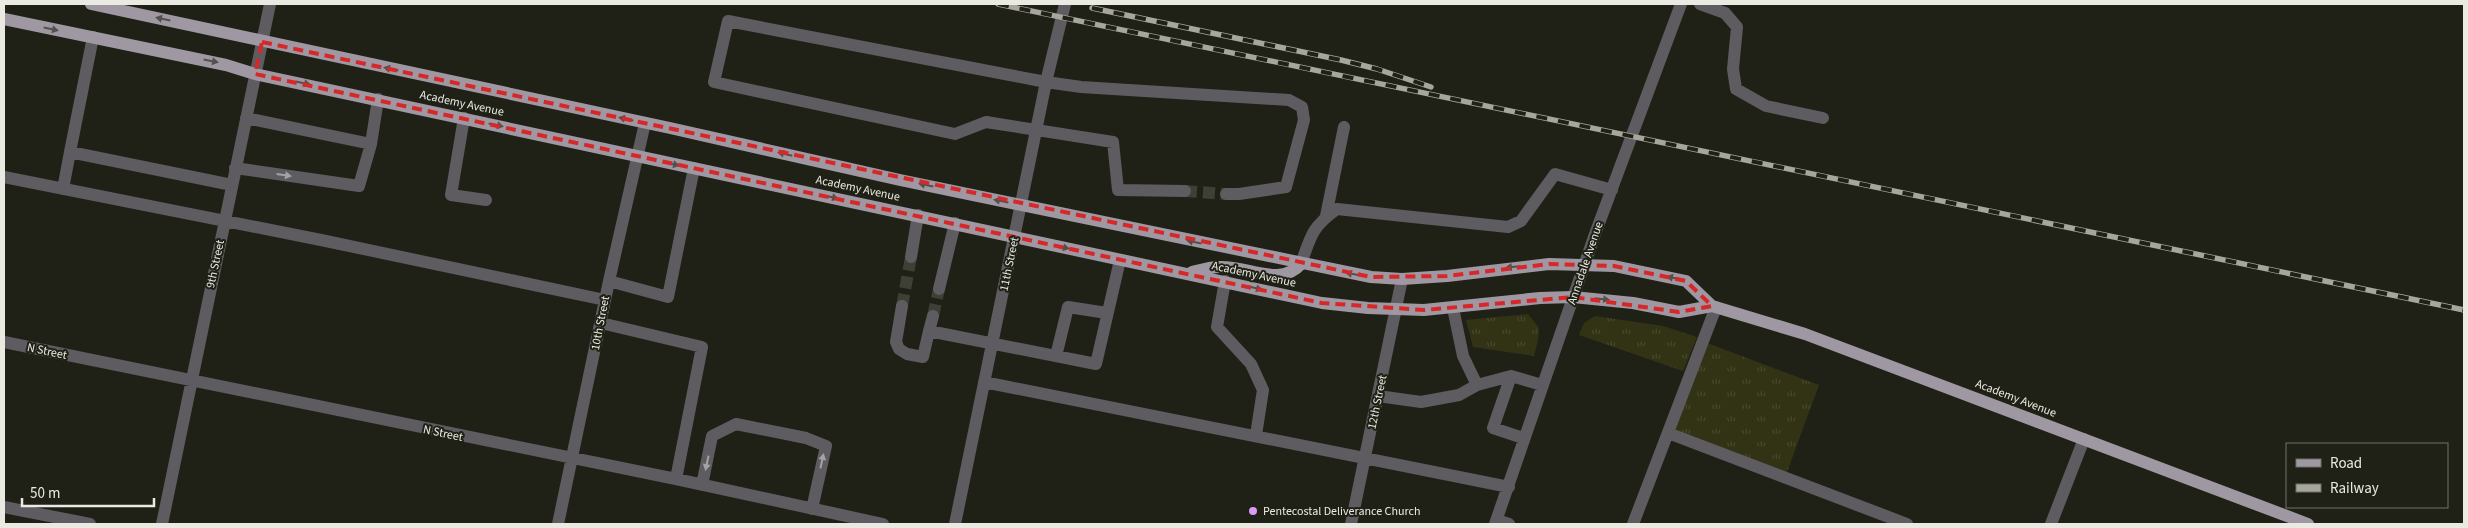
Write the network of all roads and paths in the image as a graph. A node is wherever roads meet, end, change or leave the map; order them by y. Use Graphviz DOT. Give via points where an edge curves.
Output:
graph roads {
  1 [pos="91,4"];
  2 [pos="270,4"];
  3 [pos="1065,4"];
  4 [pos="1681,4"];
  5 [pos="1700,4"];
  6 [pos="141,9"];
  7 [pos="4,19"];
  8 [pos="93,38"];
  9 [pos="262,42"];
  10 [pos="255,74"];
  11 [pos="1046,82"];
  12 [pos="378,99"];
  13 [pos="246,118"];
  14 [pos="464,118"];
  15 [pos="1823,118"];
  16 [pos="645,123"];
  17 [pos="1344,127"];
  18 [pos="1036,131"];
  19 [pos="371,144"];
  20 [pos="70,152"];
  21 [pos="637,156"];
  22 [pos="235,168"];
  23 [pos="694,168"];
  24 [pos="4,177"];
  25 [pos="232,185"];
  26 [pos="63,189"];
  27 [pos="1612,190"];
  28 [pos="1185,191"];
  29 [pos="1226,194"];
  30 [pos="486,200"];
  31 [pos="1021,205"];
  32 [pos="918,215"];
  33 [pos="1326,216"];
  34 [pos="224,222"];
  35 [pos="955,223"];
  36 [pos="1014,237"];
  37 [pos="912,257"];
  38 [pos="1120,260"];
  39 [pos="1301,264"];
  40 [pos="1584,264"];
  41 [pos="1184,273"];
  42 [pos="1402,279"];
  43 [pos="609,280"];
  44 [pos="1225,281"];
  45 [pos="939,289"];
  46 [pos="1572,297"];
  47 [pos="605,300"];
  48 [pos="902,306"];
  49 [pos="1714,306"];
  50 [pos="1453,308"];
  51 [pos="1396,310"];
  52 [pos="1107,313"];
  53 [pos="933,316"];
  54 [pos="601,323"];
  55 [pos="929,331"];
  56 [pos="4,342"];
  57 [pos="993,343"];
  58 [pos="1056,356"];
  59 [pos="1511,376"];
  60 [pos="191,381"];
  61 [pos="984,382"];
  62 [pos="1542,384"];
  63 [pos="1478,385"];
  64 [pos="1378,396"];
  65 [pos="1668,433"];
  66 [pos="1256,435"];
  67 [pos="1523,438"];
  68 [pos="2084,439"];
  69 [pos="572,460"];
  70 [pos="1365,460"];
  71 [pos="676,479"];
  72 [pos="702,485"];
  73 [pos="1509,487"];
  74 [pos="4,506"];
  75 [pos="812,509"];
  76 [pos="1496,522"];
  77 [pos="90,524"];
  78 [pos="162,524"];
  79 [pos="558,524"];
  80 [pos="883,524"];
  81 [pos="954,524"];
  82 [pos="1351,524"];
  83 [pos="1509,524"];
  84 [pos="1633,524"];
  85 [pos="1908,524"];
  86 [pos="2051,524"];
  87 [pos="2308,524"];
  1 -- 6 [label="main road, Academy Avenue"];
  2 -- 9 [label="street, 9th Street"];
  3 -- 11 [label="street, 11th Street"];
  4 -- 27 [label="street, Annadale Avenue"];
  5 -- 15 [label="street" via="1725,13 1737,27 1733,69 1736,88 1766,106"];
  9 -- 6 [label="main road, Academy Avenue, one-way"];
  7 -- 8 [label="main road, Academy Avenue, one-way"];
  8 -- 10 [label="main road, Academy Avenue, one-way"];
  8 -- 20 [label="street"];
  9 -- 10 [label="street, 9th Street"];
  16 -- 9 [label="main road, Academy Avenue, one-way"];
  10 -- 12 [label="main road, Academy Avenue, one-way"];
  10 -- 13 [label="street, 9th Street"];
  11 -- 18 [label="street, 11th Street"];
  11 -- 18 [label="street" via="728,21 714,82 955,134 986,122"];
  11 -- 29 [label="street" via="1289,100 1302,107 1304,120 1286,187"];
  12 -- 14 [label="main road, Academy Avenue"];
  12 -- 19 [label="street"];
  13 -- 19 [label="street"];
  13 -- 22 [label="street, 9th Street"];
  14 -- 21 [label="main road, Academy Avenue, one-way"];
  14 -- 30 [label="street" via="451,195"];
  16 -- 21 [label="street, 10th Street"];
  31 -- 16 [label="main road, Academy Avenue, one-way"];
  17 -- 33 [label="street"];
  18 -- 28 [label="street" via="1113,142 1118,190"];
  18 -- 31 [label="street, 11th Street"];
  22 -- 19 [label="street, one-way" via="359,186"];
  20 -- 25 [label="street"];
  20 -- 26 [label="street"];
  21 -- 23 [label="main road, Academy Avenue, one-way"];
  21 -- 43 [label="street, 10th Street"];
  22 -- 25 [label="street, 9th Street"];
  23 -- 32 [label="main road, Academy Avenue, one-way"];
  23 -- 43 [label="street" via="668,297"];
  24 -- 26 [label="street"];
  25 -- 34 [label="street, 9th Street"];
  26 -- 34 [label="street"];
  27 -- 33 [label="street" via="1554,174 1521,221 1508,227 1337,209"];
  27 -- 40 [label="street, Annadale Avenue"];
  31 -- 36 [label="street, 11th Street"];
  39 -- 31 [label="main road, Academy Avenue, one-way"];
  32 -- 35 [label="main road, Academy Avenue"];
  32 -- 37 [label="street"];
  33 -- 39 [label="street" via="1312,232"];
  34 -- 47 [label="street"];
  34 -- 60 [label="street, 9th Street"];
  35 -- 36 [label="main road, Academy Avenue"];
  35 -- 45 [label="street"];
  36 -- 38 [label="main road, Academy Avenue, one-way"];
  36 -- 57 [label="street, 11th Street"];
  38 -- 41 [label="main road, Academy Avenue"];
  38 -- 52 [label="street"];
  39 -- 41 [label="main road" via="1295,271 1278,275 1220,267"];
  42 -- 39 [label="main road, Academy Avenue, one-way" via="1371,277"];
  40 -- 42 [label="main road, Academy Avenue, one-way" via="1549,264"];
  40 -- 46 [label="street, Annadale Avenue"];
  49 -- 40 [label="main road, Academy Avenue, one-way" via="1686,281 1614,266"];
  41 -- 44 [label="main road, Academy Avenue"];
  42 -- 51 [label="street, 12th Street"];
  43 -- 47 [label="street, 10th Street"];
  44 -- 51 [label="main road, Academy Avenue, one-way" via="1322,303"];
  44 -- 66 [label="street" via="1216,327 1251,364 1263,390"];
  46 -- 49 [label="main road, Academy Avenue, one-way" via="1633,303 1679,312"];
  46 -- 50 [label="main road, Academy Avenue"];
  46 -- 62 [label="street, Annadale Avenue"];
  47 -- 54 [label="street, 10th Street"];
  48 -- 55 [label="street" via="896,342 899,349 923,357"];
  49 -- 65 [label="street"];
  49 -- 68 [label="main road, Academy Avenue" via="1805,334"];
  50 -- 51 [label="main road, Academy Avenue"];
  50 -- 63 [label="street" via="1463,356"];
  51 -- 64 [label="street, 12th Street"];
  52 -- 58 [label="street" via="1068,307"];
  52 -- 58 [label="street" via="1096,364"];
  53 -- 55 [label="street"];
  54 -- 69 [label="street, 10th Street"];
  54 -- 71 [label="street" via="702,347"];
  55 -- 57 [label="street"];
  56 -- 60 [label="street, N Street"];
  57 -- 58 [label="street"];
  57 -- 61 [label="street, 11th Street"];
  59 -- 62 [label="street"];
  59 -- 63 [label="street"];
  59 -- 67 [label="street" via="1493,428"];
  60 -- 69 [label="street, N Street"];
  60 -- 78 [label="street, 9th Street"];
  61 -- 66 [label="street"];
  61 -- 81 [label="street, 11th Street"];
  62 -- 67 [label="street, Annadale Avenue"];
  63 -- 64 [label="street" via="1459,395 1421,402"];
  64 -- 70 [label="street, 12th Street"];
  65 -- 84 [label="street"];
  65 -- 85 [label="street"];
  66 -- 70 [label="street"];
  67 -- 73 [label="street, Annadale Avenue"];
  68 -- 86 [label="street"];
  68 -- 87 [label="main road, Academy Avenue"];
  69 -- 71 [label="street, N Street"];
  69 -- 79 [label="street, 10th Street"];
  70 -- 73 [label="street"];
  70 -- 82 [label="street, 12th Street"];
  71 -- 72 [label="street, N Street"];
  72 -- 75 [label="street, N Street"];
  75 -- 72 [label="street, one-way" via="826,446 806,438 736,424 712,436"];
  73 -- 76 [label="street, Annadale Avenue"];
  74 -- 77 [label="street"];
  75 -- 80 [label="street, N Street"];
  76 -- 83 [label="street"];
}
